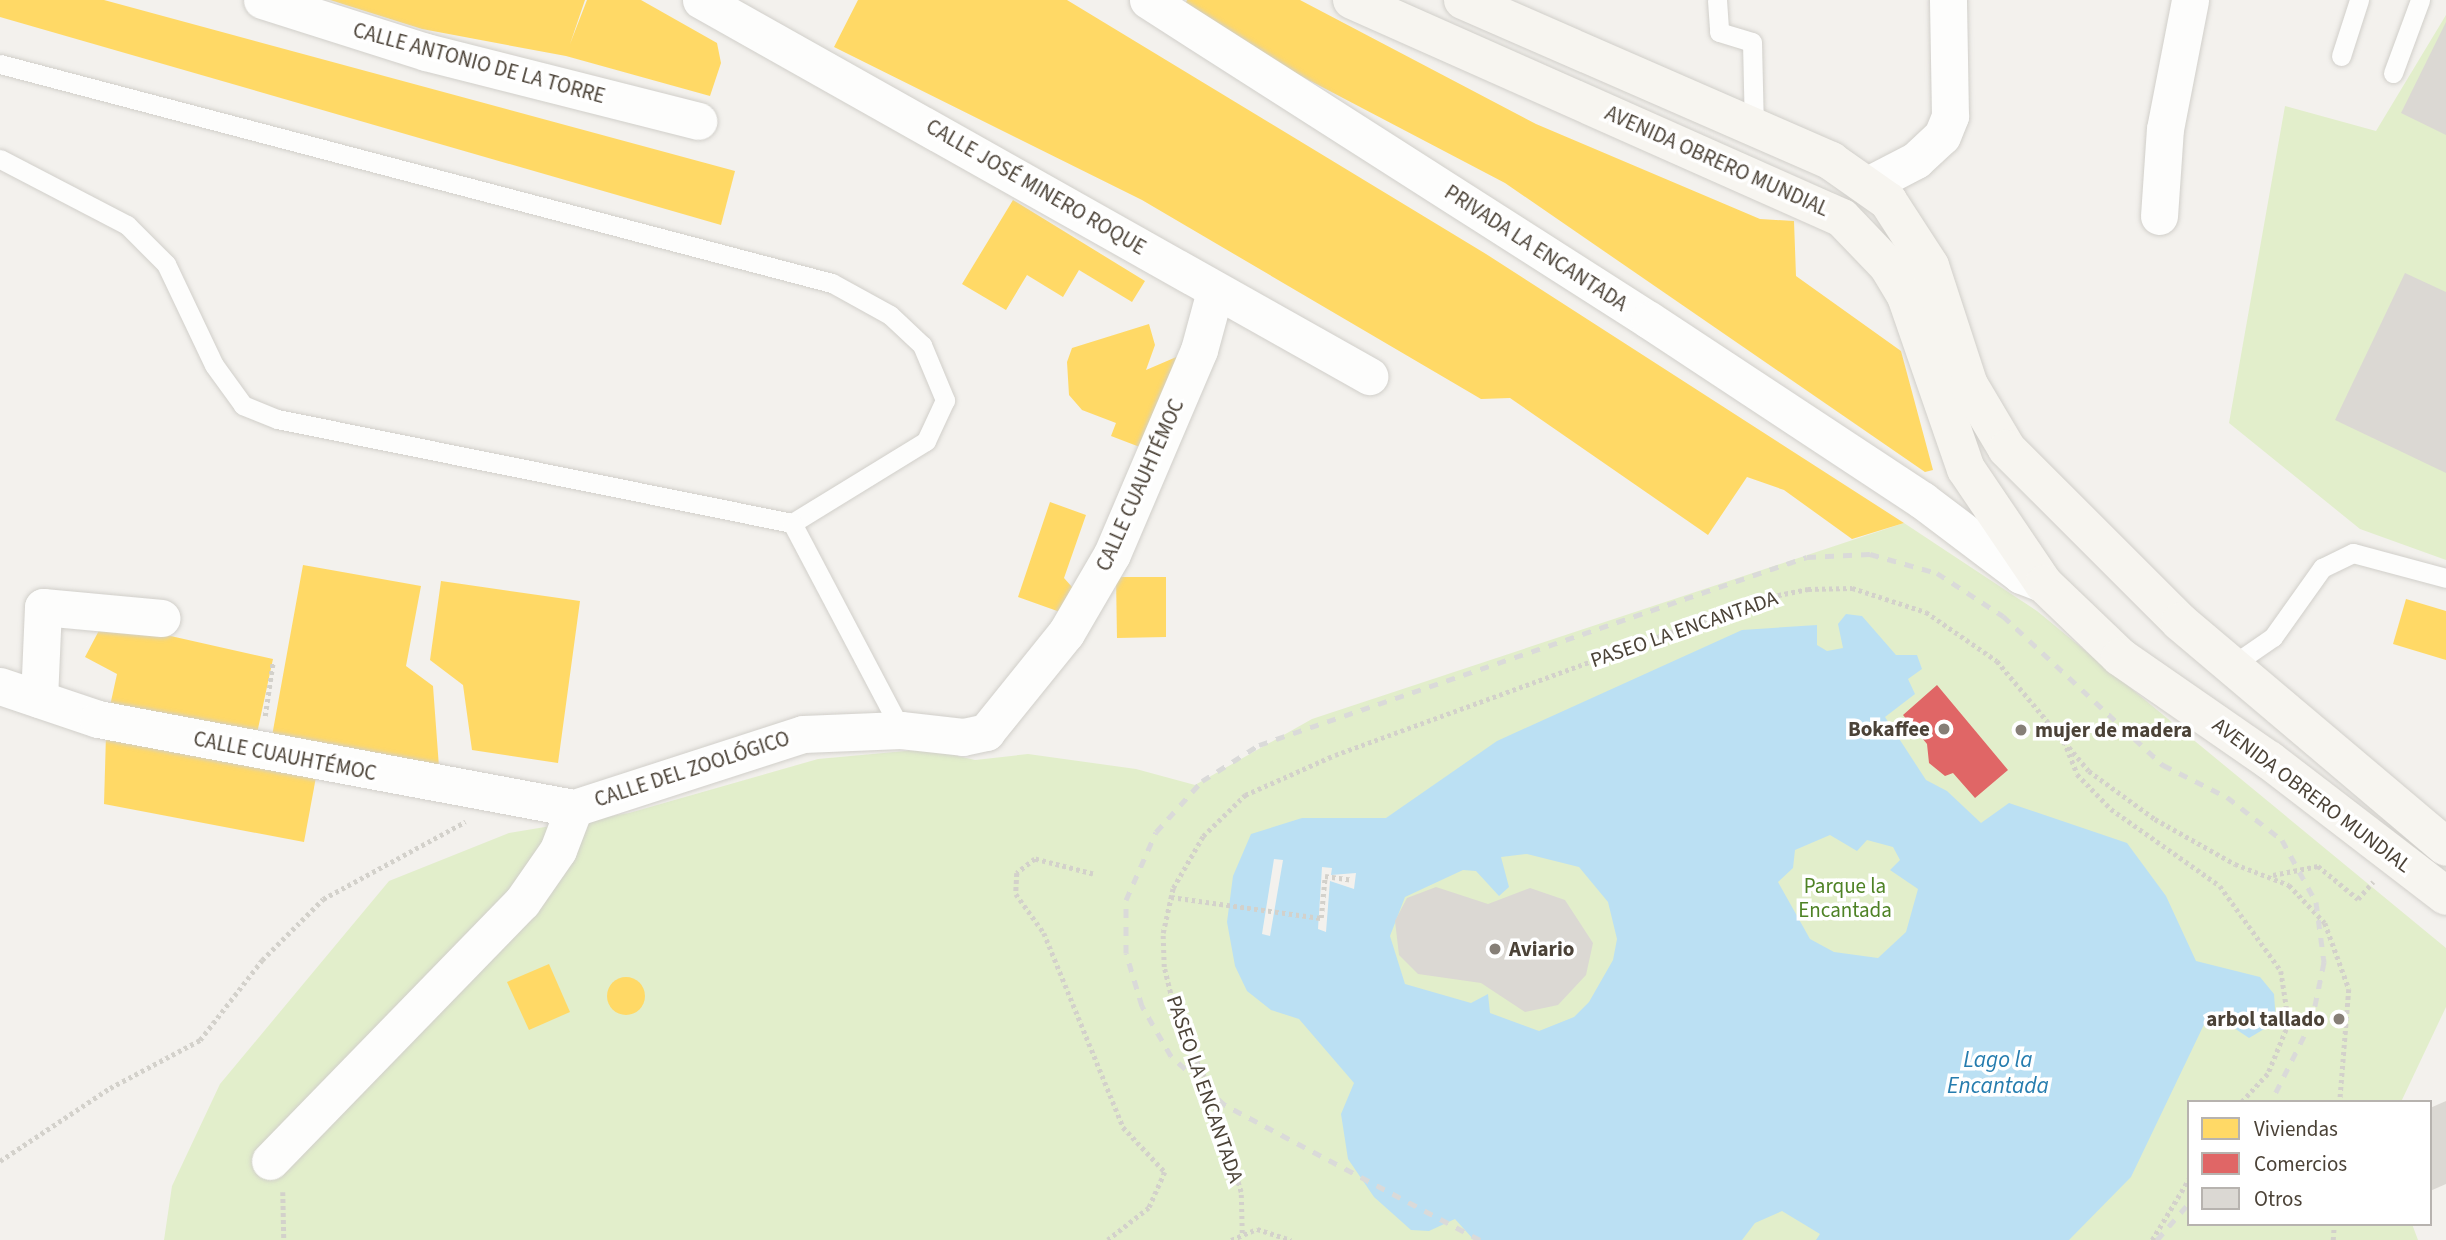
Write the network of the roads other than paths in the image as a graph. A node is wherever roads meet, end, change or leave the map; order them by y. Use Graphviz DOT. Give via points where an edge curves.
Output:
graph roads {
  1 [pos="262,0"];
  2 [pos="701,0"];
  3 [pos="1148,0"];
  4 [pos="1352,0"];
  5 [pos="1463,0"];
  6 [pos="1717,0"];
  7 [pos="1948,0"];
  8 [pos="2190,0"];
  9 [pos="2359,0"];
  10 [pos="2420,0"];
  11 [pos="2341,56"];
  12 [pos="0,64"];
  13 [pos="2393,73"];
  14 [pos="698,121"];
  15 [pos="1754,127"];
  16 [pos="0,159"];
  17 [pos="1868,185"];
  18 [pos="2159,216"];
  19 [pos="1215,291"];
  20 [pos="1369,376"];
  21 [pos="1966,469"];
  22 [pos="1922,500"];
  23 [pos="792,523"];
  24 [pos="2446,578"];
  25 [pos="2044,584"];
  26 [pos="161,618"];
  27 [pos="2231,666"];
  28 [pos="0,686"];
  29 [pos="39,699"];
  30 [pos="901,730"];
  31 [pos="986,732"];
  32 [pos="574,808"];
  33 [pos="2446,848"];
  34 [pos="2446,896"];
  35 [pos="270,1161"];
  1 -- 14 [label="street, CALLE ANTONIO DE LA TORRE" via="426,52"];
  2 -- 19 [label="street, CALLE JOSÉ MINERO ROQUE" via="862,85"];
  3 -- 22 [label="street, PRIVADA LA ENCANTADA"];
  4 -- 21 [label="main road, AVENIDA OBRERO MUNDIAL" via="1842,218 1888,266 1906,296"];
  5 -- 15 [label="main road, AVENIDA OBRERO MUNDIAL"];
  6 -- 15 [label="lane" via="1719,32 1752,42"];
  7 -- 17 [label="street" via="1950,116 1942,136 1916,160"];
  8 -- 18 [label="street" via="2165,129"];
  9 -- 11 [label="lane"];
  10 -- 13 [label="lane"];
  12 -- 23 [label="lane" via="758,262 832,284 890,315 922,345 945,400 926,441"];
  15 -- 17 [label="main road, AVENIDA OBRERO MUNDIAL" via="1831,161"];
  16 -- 23 [label="lane" via="127,225 166,264 214,365 243,405 277,419"];
  17 -- 27 [label="main road, AVENIDA OBRERO MUNDIAL" via="1914,233 1969,385 2007,449 2075,524"];
  19 -- 20 [label="street, CALLE JOSÉ MINERO ROQUE"];
  19 -- 31 [label="street, CALLE CUAUHTÉMOC" via="1199,351 1112,554 1066,633"];
  21 -- 22 [label="street" via="1962,494 1953,501"];
  21 -- 25 [label="main road, AVENIDA OBRERO MUNDIAL"];
  22 -- 25 [label="street, PRIVADA LA ENCANTADA" via="2021,575"];
  23 -- 30 [label="lane"];
  24 -- 27 [label="lane" via="2353,553 2322,568 2260,651"];
  25 -- 34 [label="main road, AVENIDA OBRERO MUNDIAL" via="2120,657 2269,760"];
  26 -- 29 [label="street" via="43,607"];
  27 -- 33 [label="main road, AVENIDA OBRERO MUNDIAL"];
  28 -- 29 [label="street, CALLE CUAUHTÉMOC"];
  29 -- 32 [label="street, CALLE CUAUHTÉMOC" via="98,719 259,752"];
  30 -- 31 [label="street, CALLE DEL ZOOLÓGICO" via="963,737"];
  30 -- 32 [label="street, CALLE DEL ZOOLÓGICO" via="803,734"];
  32 -- 35 [label="street, CALLE DEL ZOOLÓGICO" via="558,850 522,902"];
}
